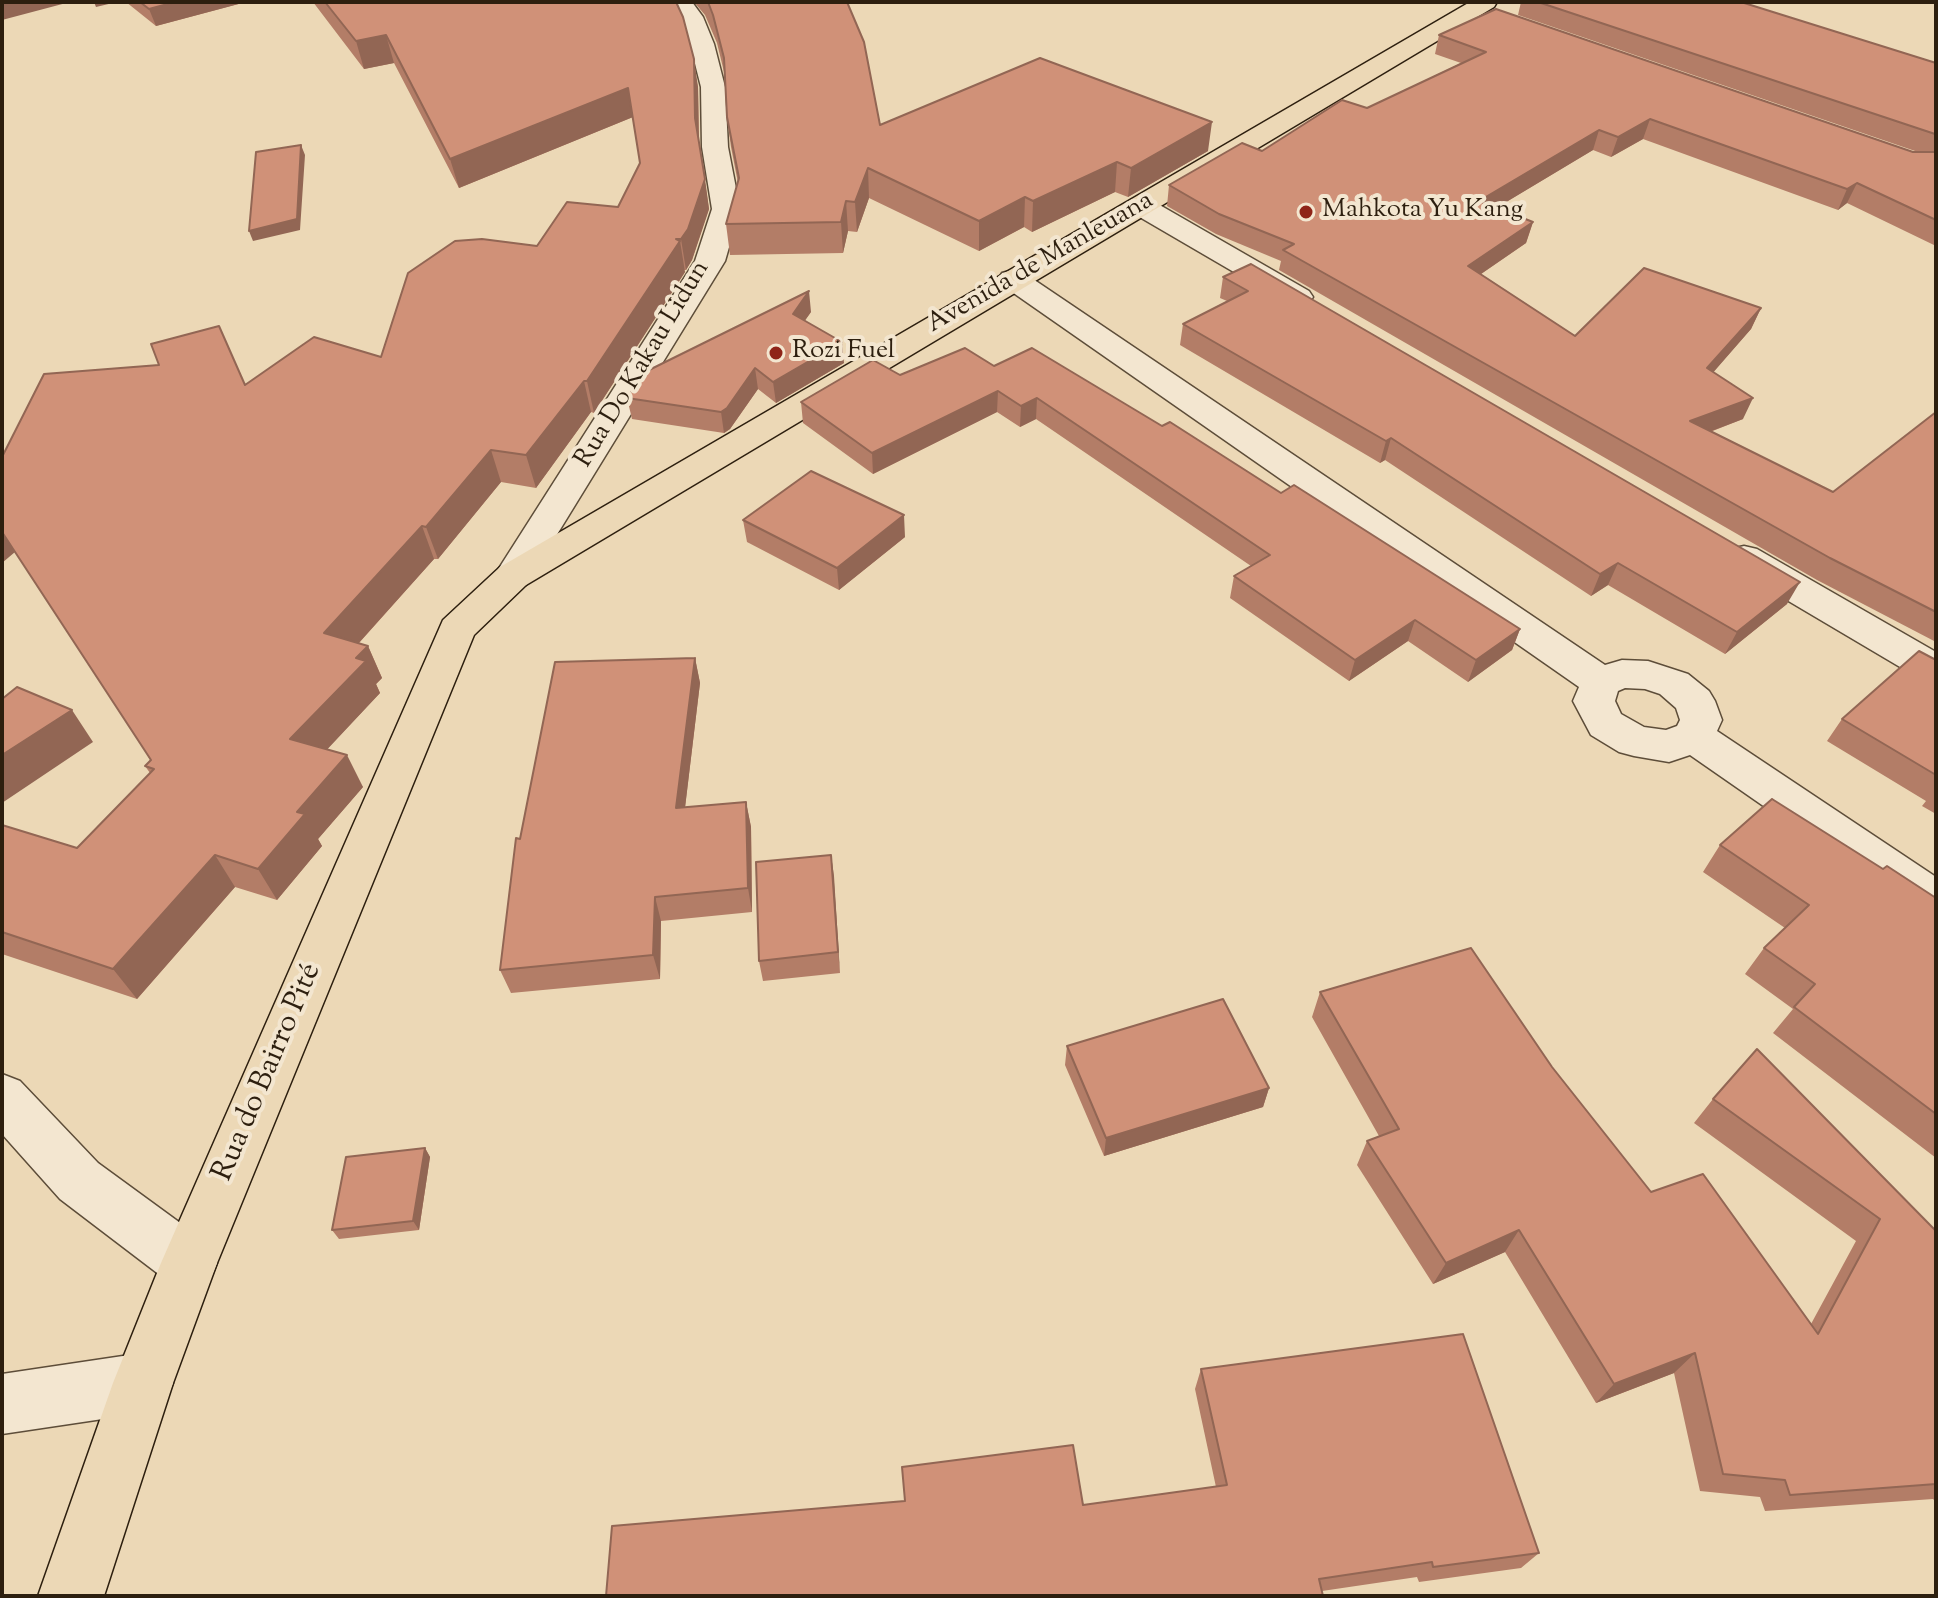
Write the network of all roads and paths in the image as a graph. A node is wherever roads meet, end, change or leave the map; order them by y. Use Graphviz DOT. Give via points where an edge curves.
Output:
graph roads {
  1 [pos="680,2"];
  2 [pos="1487,11"];
  3 [pos="1141,206"];
  4 [pos="1013,279"];
  5 [pos="1319,310"];
  6 [pos="1717,542"];
  7 [pos="513,576"];
  8 [pos="1936,670"];
  9 [pos="1601,682"];
  10 [pos="1694,736"];
  11 [pos="1936,901"];
  12 [pos="2,1097"];
  13 [pos="189,1263"];
  14 [pos="143,1383"];
  15 [pos="2,1404"];
  16 [pos="71,1596"];
  1 -- 7 [label="street, Rua Do Kakau Lidun" via="702,44 713,87 715,147 726,209 710,261"];
  2 -- 3 [label="main road, Avenida de Manleuana"];
  3 -- 4 [label="main road, Avenida de Manleuana"];
  3 -- 5 [label="street"];
  4 -- 7 [label="main road, Avenida de Manleuana"];
  4 -- 9 [label="street"];
  6 -- 8 [label="street"];
  7 -- 13 [label="main road, Rua do Bairro Pité" via="457,629"];
  9 -- 10 [label="street" via="1635,674 1674,684 1694,701 1701,720"];
  9 -- 10 [label="street" via="1594,701 1606,724 1634,741 1669,746"];
  10 -- 11 [label="street"];
  12 -- 13 [label="street" via="79,1181"];
  13 -- 14 [label="main road, Rua do Bairro Pité"];
  14 -- 15 [label="street"];
  14 -- 16 [label="main road, Rua do Bairro Pité"];
}
